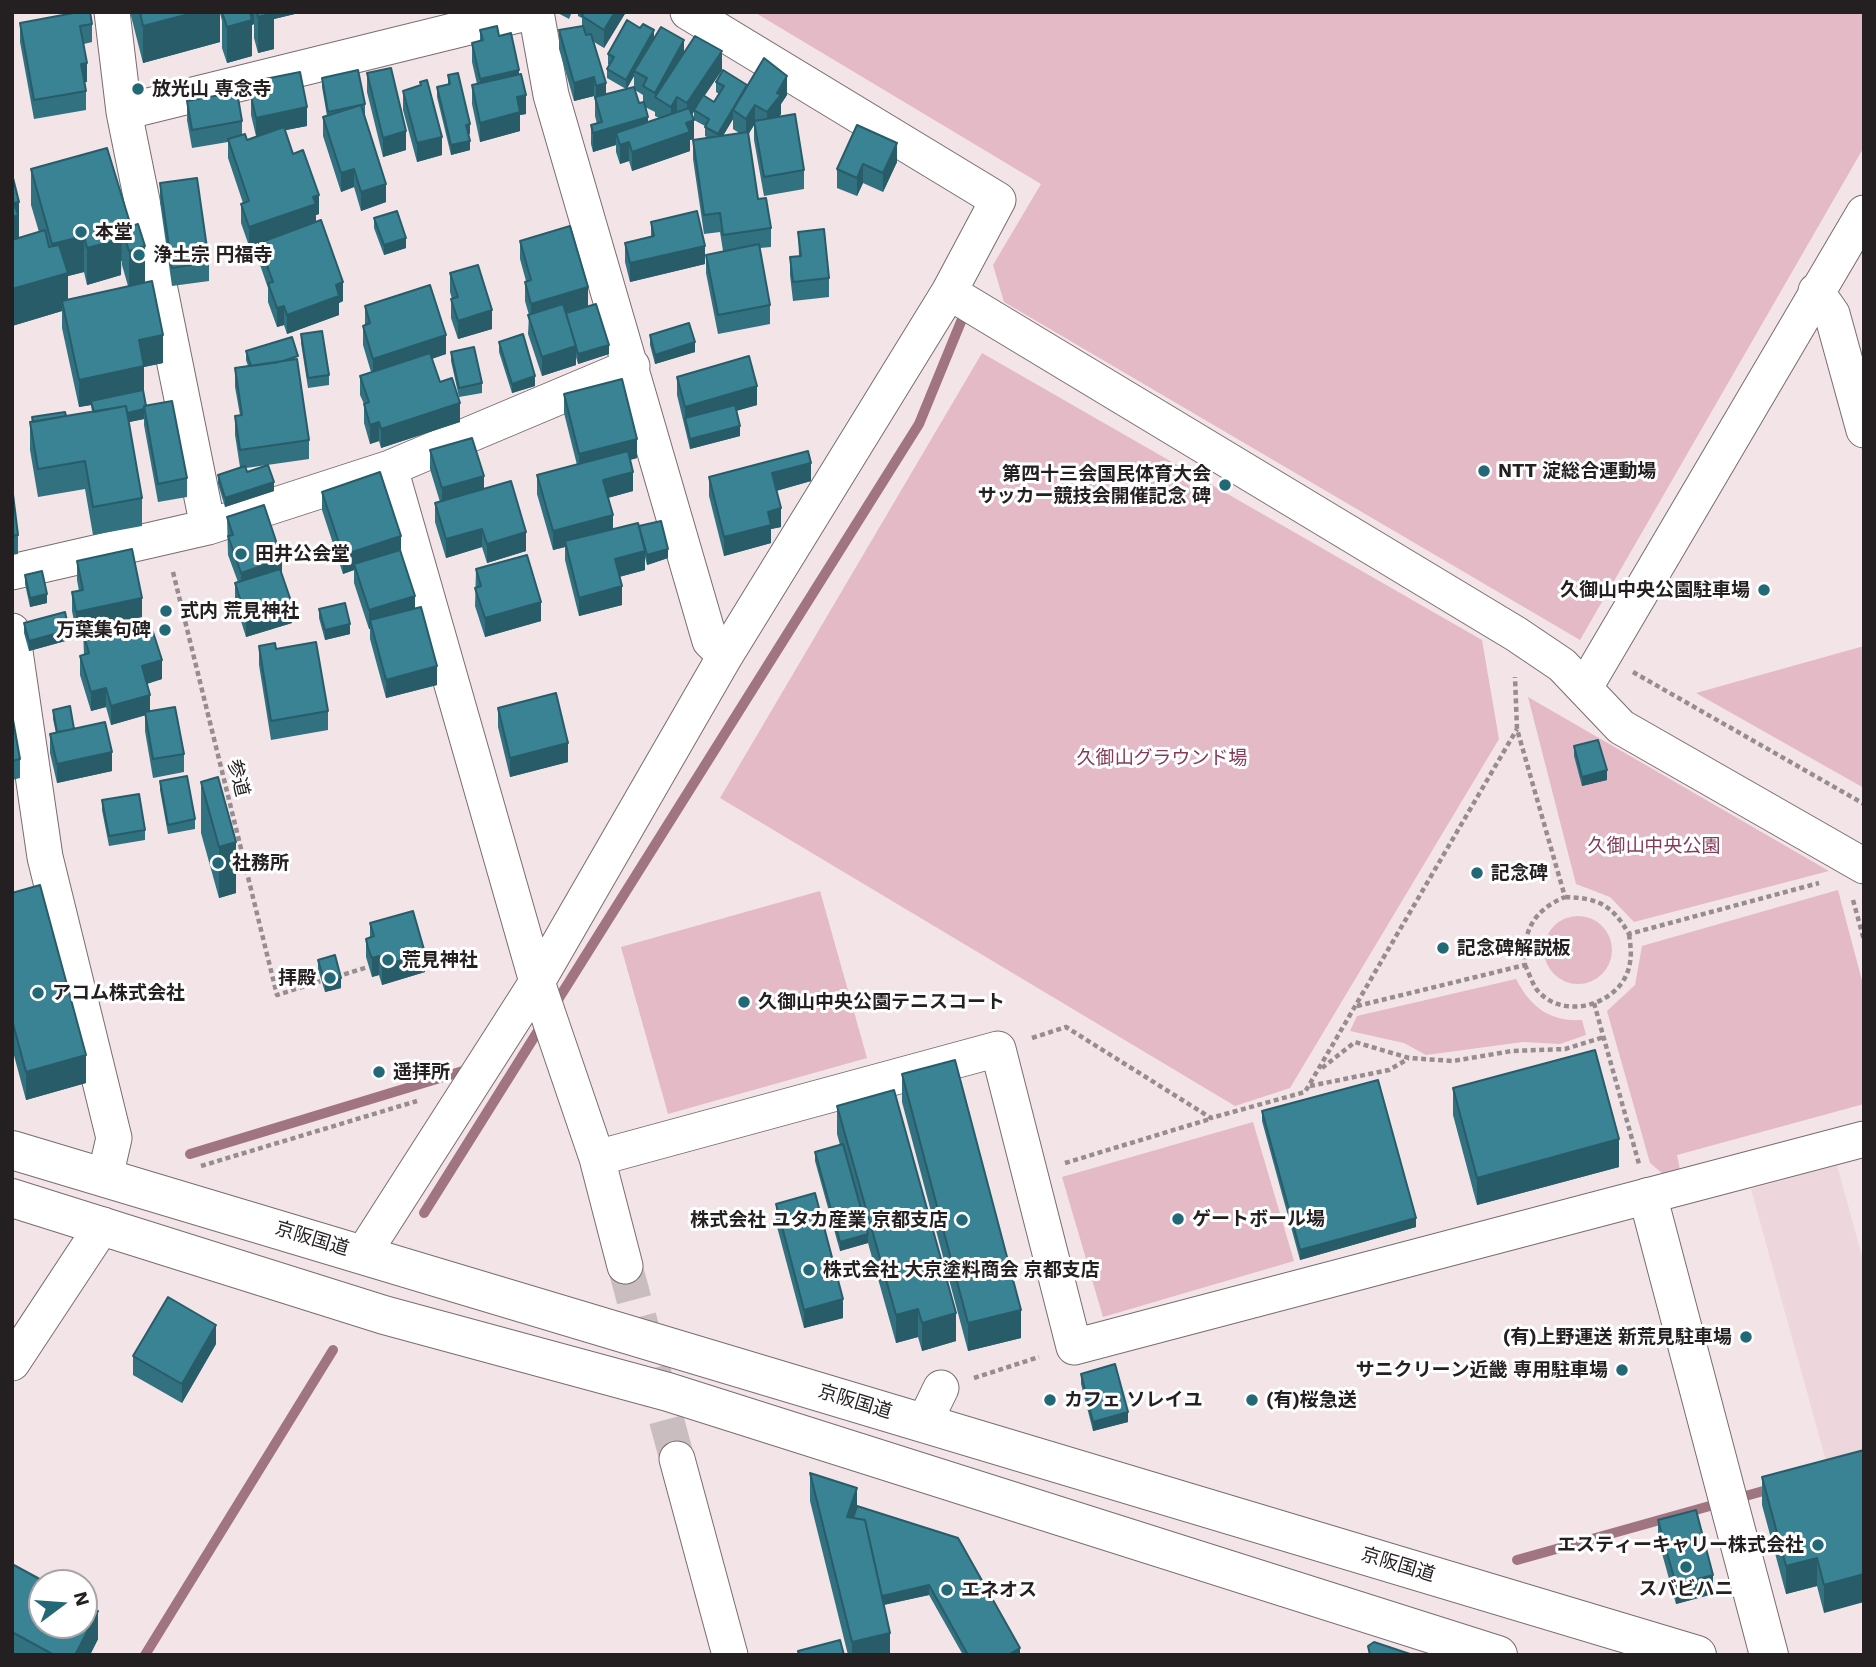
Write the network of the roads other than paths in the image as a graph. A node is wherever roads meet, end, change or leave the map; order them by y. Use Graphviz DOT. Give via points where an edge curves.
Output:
graph roads {
  1 [pos="112,12"];
  2 [pos="530,12"];
  3 [pos="536,12"];
  4 [pos="688,12"];
  5 [pos="124,113"];
  6 [pos="1864,213"];
  7 [pos="1816,291"];
  8 [pos="949,292"];
  9 [pos="632,366"];
  10 [pos="1864,430"];
  11 [pos="390,468"];
  12 [pos="208,527"];
  13 [pos="12,572"];
  14 [pos="12,631"];
  15 [pos="725,656"];
  16 [pos="1585,687"];
  17 [pos="1857,877"];
  18 [pos="537,982"];
  19 [pos="1864,1139"];
  20 [pos="12,1150"];
  21 [pos="597,1158"];
  22 [pos="105,1177"];
  23 [pos="1648,1197"];
  24 [pos="12,1198"];
  25 [pos="103,1225"];
  26 [pos="365,1254"];
  27 [pos="625,1266"];
  28 [pos="12,1363"];
  29 [pos="941,1388"];
  30 [pos="924,1423"];
  31 [pos="677,1459"];
  32 [pos="730,1655"];
  33 [pos="1498,1655"];
  34 [pos="1698,1655"];
  35 [pos="1769,1655"];
  1 -- 5 [label="street"];
  2 -- 5 [label="street"];
  3 -- 9 [label="street" via="551,95"];
  4 -- 8 [label="street" via="998,200"];
  5 -- 12 [label="street"];
  6 -- 7 [label="street"];
  7 -- 10 [label="street" via="1832,314"];
  7 -- 16 [label="street"];
  8 -- 15 [label="street"];
  8 -- 16 [label="street" via="1516,634"];
  9 -- 11 [label="street"];
  9 -- 15 [label="street" via="710,641"];
  11 -- 12 [label="street"];
  11 -- 18 [label="street"];
  12 -- 13 [label="street"];
  14 -- 22 [label="street" via="45,857 114,1138"];
  15 -- 18 [label="street"];
  16 -- 17 [label="street" via="1621,727"];
  18 -- 21 [label="street"];
  18 -- 26 [label="street"];
  19 -- 23 [label="street"];
  20 -- 22 [label="main road, 京阪国道"];
  21 -- 23 [label="street" via="998,1049 1074,1347"];
  21 -- 27 [label="street"];
  22 -- 26 [label="main road, 京阪国道"];
  23 -- 35 [label="main road"];
  24 -- 25 [label="main road"];
  25 -- 28 [label="street"];
  25 -- 33 [label="main road" via="384,1315 668,1392"];
  26 -- 30 [label="main road, 京阪国道"];
  29 -- 30 [label="street"];
  30 -- 34 [label="main road, 京阪国道"];
  31 -- 32 [label="street"];
}
